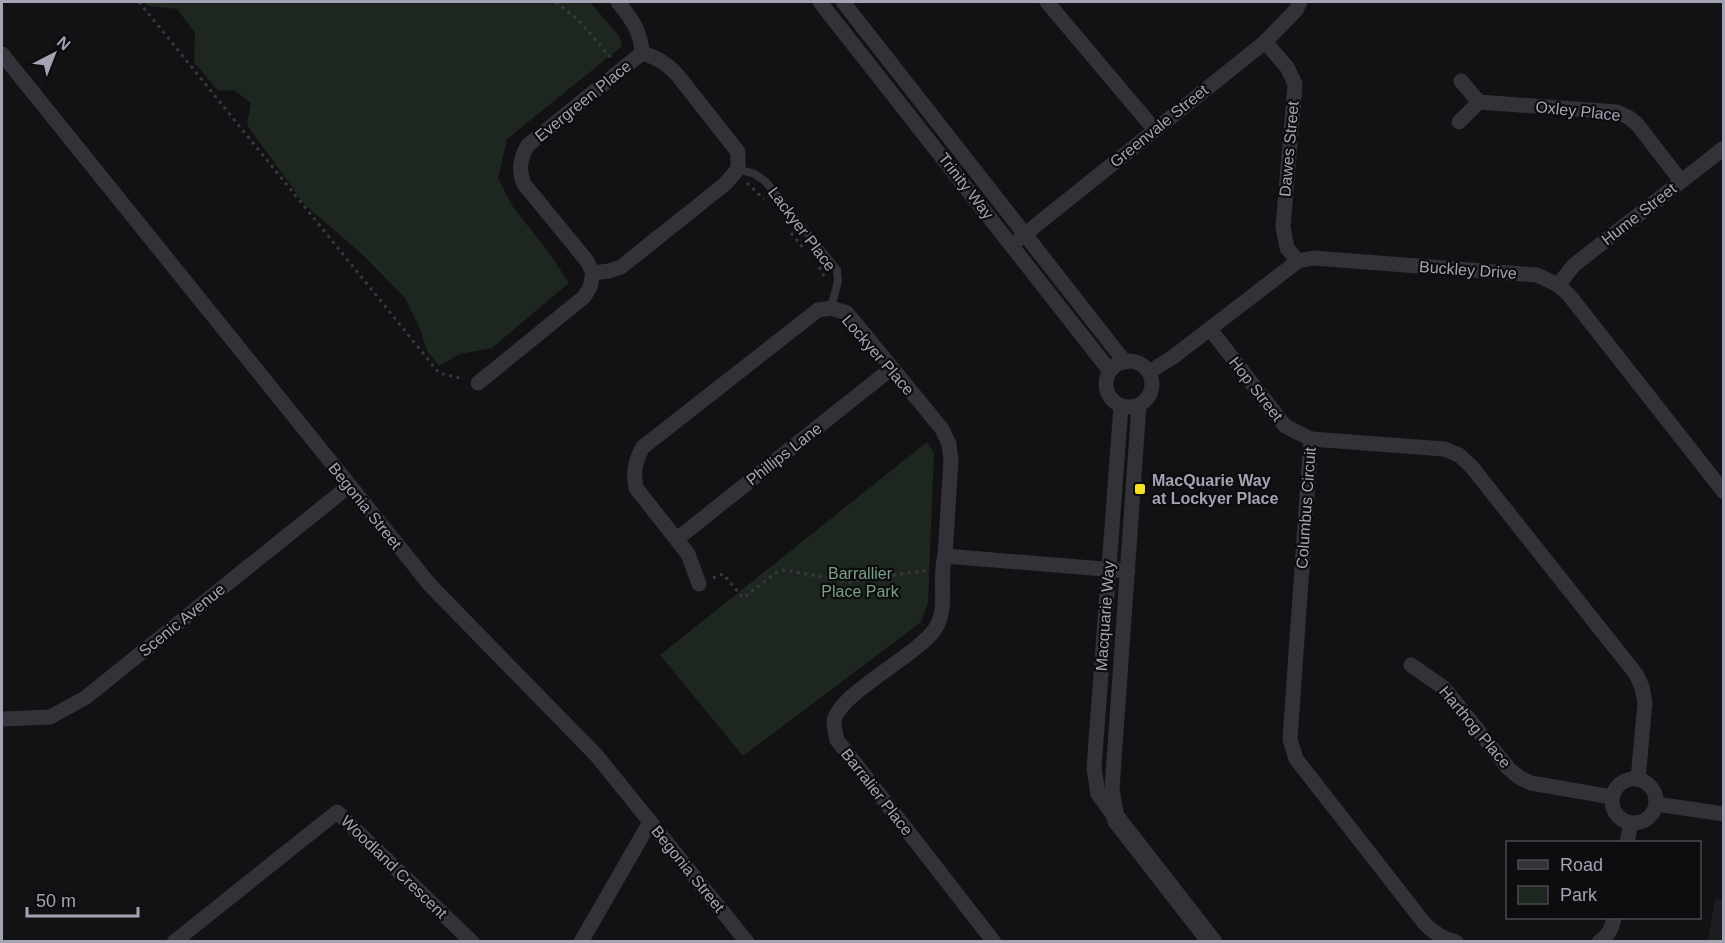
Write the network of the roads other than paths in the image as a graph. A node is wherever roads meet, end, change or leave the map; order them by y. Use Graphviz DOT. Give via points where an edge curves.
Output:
graph roads {
  1 [pos="618,2"];
  2 [pos="820,2"];
  3 [pos="843,2"];
  4 [pos="1047,2"];
  5 [pos="1300,2"];
  6 [pos="1265,42"];
  7 [pos="642,52"];
  8 [pos="2,54"];
  9 [pos="1461,81"];
  10 [pos="1479,102"];
  11 [pos="1459,122"];
  12 [pos="1154,129"];
  13 [pos="1724,148"];
  14 [pos="738,169"];
  15 [pos="1681,182"];
  16 [pos="1026,234"];
  17 [pos="1012,244"];
  18 [pos="1298,261"];
  19 [pos="593,273"];
  20 [pos="1558,285"];
  21 [pos="831,308"];
  22 [pos="1209,329"];
  23 [pos="1125,362"];
  24 [pos="892,368"];
  25 [pos="1110,371"];
  26 [pos="1149,372"];
  27 [pos="478,383"];
  28 [pos="1139,405"];
  29 [pos="1121,406"];
  30 [pos="1311,439"];
  31 [pos="349,486"];
  32 [pos="1724,492"];
  33 [pos="677,539"];
  34 [pos="944,562"];
  35 [pos="1108,570"];
  36 [pos="1128,571"];
  37 [pos="699,584"];
  38 [pos="1411,665"];
  39 [pos="2,719"];
  40 [pos="1638,778"];
  41 [pos="1612,797"];
  42 [pos="1656,804"];
  43 [pos="1724,814"];
  44 [pos="1117,820"];
  45 [pos="650,822"];
  46 [pos="1631,823"];
  47 [pos="1628,841"];
  48 [pos="1614,919"];
  49 [pos="1204,939"];
  50 [pos="174,942"];
  51 [pos="472,942"];
  52 [pos="581,942"];
  53 [pos="747,942"];
  54 [pos="994,942"];
  55 [pos="1456,942"];
  56 [pos="1599,942"];
  1 -- 7 [label="street, Evergreen Place" via="642,39"];
  2 -- 17 [label="street, Trinity Way"];
  3 -- 16 [label="street, Trinity Way"];
  4 -- 12 [label="street"];
  5 -- 6 [label="street, Greenvale Street"];
  6 -- 12 [label="street, Greenvale Street"];
  6 -- 18 [label="street, Dawes Street" via="1287,67 1295,84 1283,227 1287,248"];
  7 -- 14 [label="street" via="670,66 738,152"];
  7 -- 19 [label="street, Evergreen Place" via="528,145 521,156 524,184"];
  8 -- 31 [label="street, Begonia Street"];
  9 -- 10 [label="street"];
  10 -- 11 [label="street"];
  10 -- 15 [label="street, Oxley Place" via="1617,112 1637,124"];
  12 -- 16 [label="street, Greenvale Street"];
  13 -- 15 [label="street, Hume Street"];
  14 -- 19 [label="street" via="725,184 621,267"];
  14 -- 21 [label="lane, Lackyer Place" via="766,182 837,270"];
  15 -- 20 [label="street, Hume Street" via="1574,265"];
  16 -- 17 [label="street, Greenvale Street"];
  16 -- 23 [label="street, Trinity Way"];
  17 -- 25 [label="street, Trinity Way"];
  18 -- 20 [label="street, Buckley Drive" via="1313,258 1537,275"];
  18 -- 22 [label="street"];
  19 -- 27 [label="street" via="584,297"];
  20 -- 32 [label="street, Buckley Drive"];
  21 -- 24 [label="street, Lockyer Place" via="847,314"];
  21 -- 33 [label="street, Lockyer Place" via="818,310 643,447 635,460 636,488"];
  22 -- 26 [label="street"];
  22 -- 30 [label="street, Hop Street" via="1285,426"];
  23 -- 25 [label="street"];
  23 -- 26 [label="street, Trinity Way" via="1138,363"];
  24 -- 33 [label="street, Phillips Lane"];
  24 -- 34 [label="street, Lockyer Place" via="942,429 949,444"];
  25 -- 29 [label="street" via="1107,391"];
  26 -- 28 [label="street" via="1151,391"];
  28 -- 29 [label="street"];
  28 -- 36 [label="street, Macquarie Way"];
  29 -- 35 [label="street, Macquarie Way"];
  30 -- 40 [label="street, Columbus Circuit" via="1444,449 1471,466 1636,674 1645,703"];
  30 -- 55 [label="street, Columbus Circuit" via="1292,749 1425,924"];
  31 -- 39 [label="street, Scenic Avenue" via="86,698 50,717"];
  31 -- 45 [label="street, Begonia Street" via="430,585 597,756"];
  33 -- 37 [label="street, Lockyer Place" via="688,554"];
  34 -- 35 [label="street"];
  34 -- 54 [label="street, Barralier Place" via="942,611 937,627 926,640 844,703 834,721 835,730 837,740"];
  35 -- 36 [label="street"];
  35 -- 44 [label="street, Macquarie Way" via="1094,768 1098,794"];
  36 -- 44 [label="street, Macquarie Way" via="1112,789"];
  38 -- 41 [label="street, Harthog Place" via="1444,688 1520,778"];
  40 -- 41 [label="street" via="1618,785"];
  40 -- 42 [label="street" via="1654,790"];
  41 -- 46 [label="street" via="1618,817"];
  42 -- 43 [label="street"];
  42 -- 46 [label="street" via="1650,816"];
  44 -- 49 [label="street, Macquarie Way"];
  45 -- 52 [label="street"];
  45 -- 53 [label="street, Begonia Street"];
  46 -- 47 [label="street"];
  48 -- 56 [label="street" via="1606,937"];
  50 -- 51 [label="street, Woodland Crescent" via="337,812"];
}
